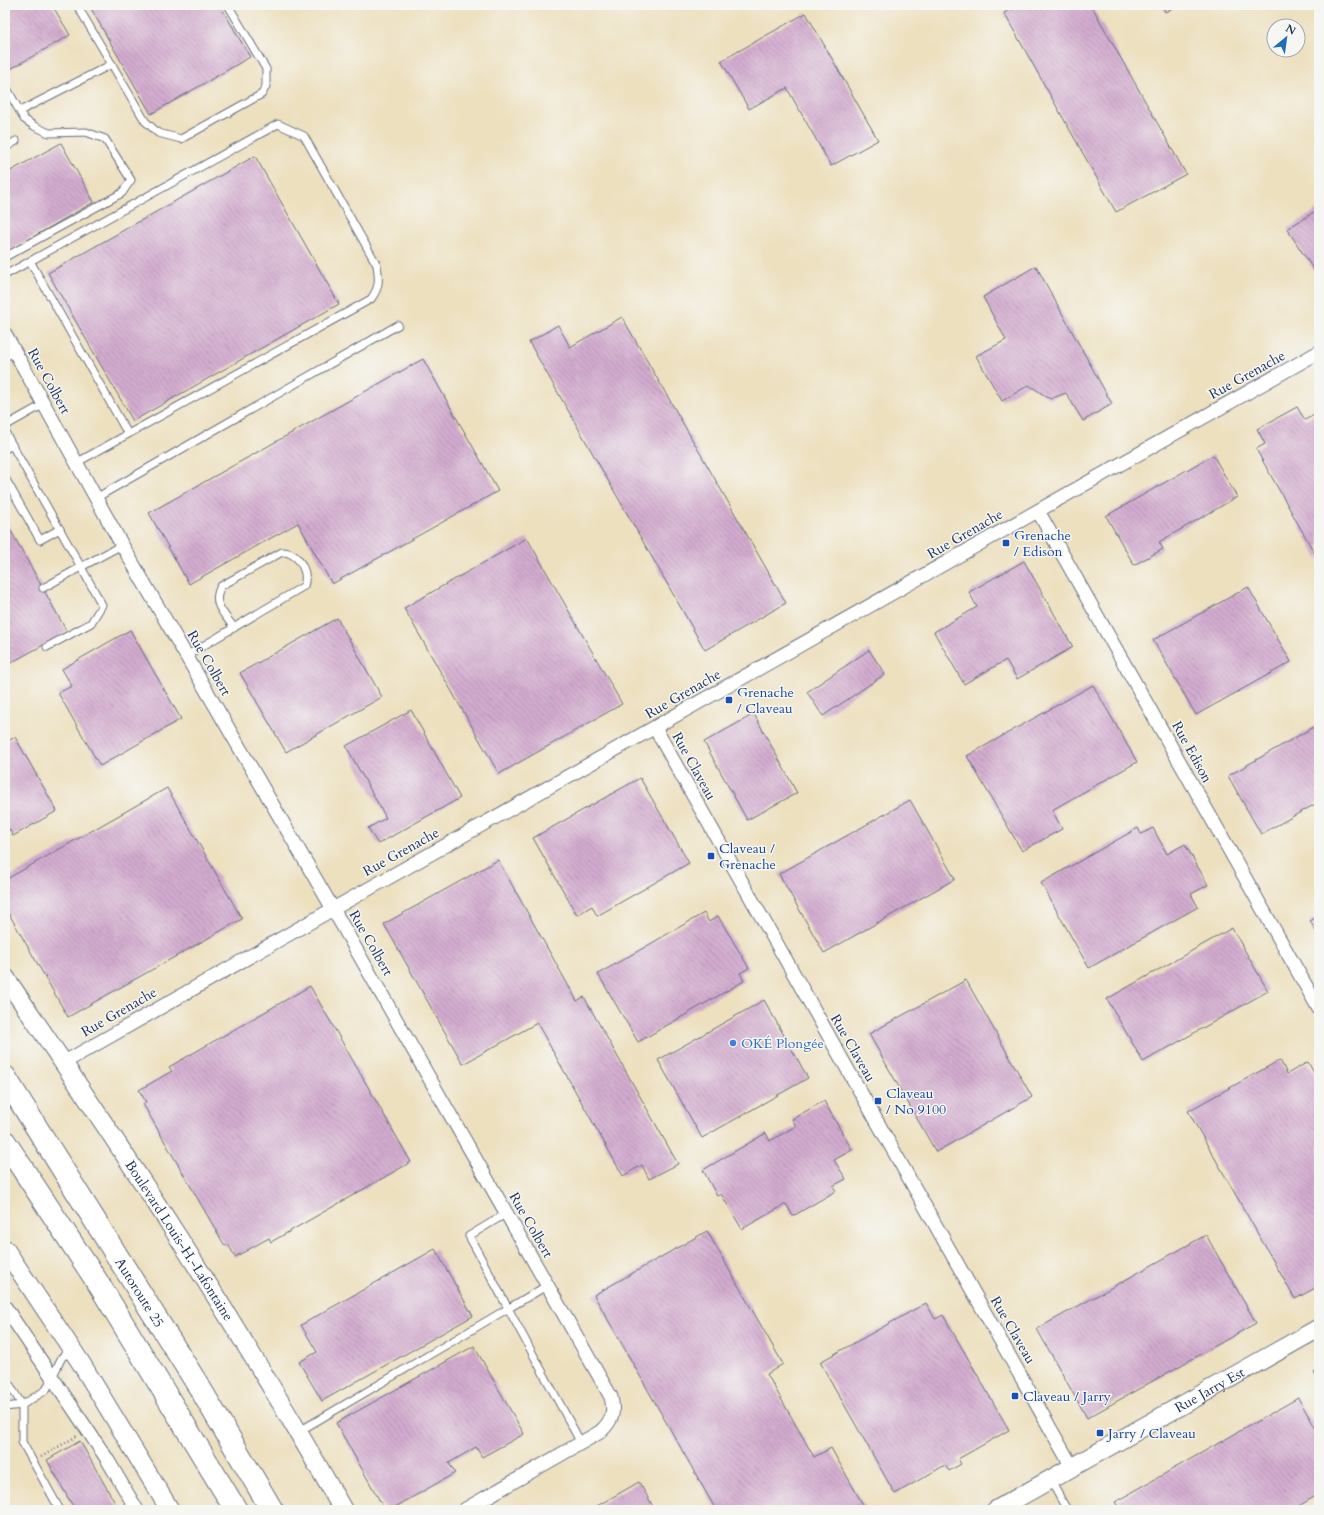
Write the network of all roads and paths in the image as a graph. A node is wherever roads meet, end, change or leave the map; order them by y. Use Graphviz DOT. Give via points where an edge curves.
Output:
graph roads {
  1 [pos="77,5"];
  2 [pos="228,5"];
  3 [pos="112,64"];
  4 [pos="5,85"];
  5 [pos="20,111"];
  6 [pos="16,141"];
  7 [pos="5,148"];
  8 [pos="5,257"];
  9 [pos="30,261"];
  10 [pos="5,275"];
  11 [pos="398,325"];
  12 [pos="5,334"];
  13 [pos="1319,352"];
  14 [pos="10,354"];
  15 [pos="44,404"];
  16 [pos="5,426"];
  17 [pos="5,432"];
  18 [pos="128,434"];
  19 [pos="12,445"];
  20 [pos="5,449"];
  21 [pos="76,463"];
  22 [pos="5,478"];
  23 [pos="96,498"];
  24 [pos="1038,511"];
  25 [pos="60,529"];
  26 [pos="122,545"];
  27 [pos="81,567"];
  28 [pos="42,588"];
  29 [pos="234,628"];
  30 [pos="46,647"];
  31 [pos="186,656"];
  32 [pos="655,728"];
  33 [pos="333,909"];
  34 [pos="5,977"];
  35 [pos="1319,1009"];
  36 [pos="63,1063"];
  37 [pos="5,1077"];
  38 [pos="5,1142"];
  39 [pos="507,1213"];
  40 [pos="5,1249"];
  41 [pos="548,1285"];
  42 [pos="5,1307"];
  43 [pos="507,1308"];
  44 [pos="1319,1328"];
  45 [pos="73,1351"];
  46 [pos="5,1377"];
  47 [pos="52,1377"];
  48 [pos="22,1405"];
  49 [pos="5,1407"];
  50 [pos="298,1432"];
  51 [pos="83,1440"];
  52 [pos="581,1444"];
  53 [pos="42,1456"];
  54 [pos="1072,1467"];
  55 [pos="1050,1480"];
  56 [pos="5,1504"];
  57 [pos="8,1510"];
  58 [pos="60,1510"];
  59 [pos="137,1510"];
  60 [pos="170,1510"];
  61 [pos="236,1510"];
  62 [pos="272,1510"];
  63 [pos="343,1510"];
  64 [pos="464,1510"];
  65 [pos="996,1510"];
  66 [pos="1067,1510"];
  1 -- 3 [label="lane"];
  2 -- 3 [label="lane" via="266,69 266,86 262,94 181,139 158,133 145,121"];
  3 -- 5 [label="lane"];
  4 -- 5 [label="lane"];
  5 -- 8 [label="lane" via="24,119 49,133 86,132 105,139 130,180 122,193"];
  6 -- 7 [label="lane"];
  9 -- 10 [label="lane"];
  9 -- 18 [label="lane"];
  9 -- 18 [label="lane" via="278,124 304,136 377,265 378,290 371,299"];
  11 -- 23 [label="lane"];
  12 -- 14 [label="street, Rue Colbert"];
  13 -- 24 [label="street, Rue Grenache"];
  14 -- 15 [label="street, Rue Colbert"];
  15 -- 16 [label="lane"];
  15 -- 21 [label="street, Rue Colbert"];
  17 -- 19 [label="lane"];
  18 -- 21 [label="lane"];
  19 -- 20 [label="lane"];
  19 -- 25 [label="lane"];
  21 -- 23 [label="street, Rue Colbert"];
  22 -- 25 [label="lane" via="40,540"];
  23 -- 26 [label="street, Rue Colbert"];
  24 -- 32 [label="street, Rue Grenache"];
  24 -- 35 [label="street, Rue Edison"];
  25 -- 27 [label="lane"];
  26 -- 27 [label="lane"];
  26 -- 31 [label="street, Rue Colbert"];
  27 -- 28 [label="lane"];
  27 -- 30 [label="lane" via="102,605 91,623"];
  29 -- 29 [label="lane" via="304,586 305,574 296,556 282,552 221,586 217,602"];
  29 -- 31 [label="lane"];
  31 -- 33 [label="street, Rue Colbert"];
  32 -- 33 [label="street, Rue Grenache"];
  32 -- 54 [label="street, Rue Claveau"];
  33 -- 36 [label="street, Rue Grenache"];
  33 -- 39 [label="street, Rue Colbert"];
  34 -- 36 [label="main road, Boulevard Louis-H.-Lafontaine"];
  36 -- 50 [label="main road, Boulevard Louis-H.-Lafontaine" via="177,1236"];
  37 -- 62 [label="highway, Autoroute 25" via="201,1390"];
  38 -- 61 [label="highway" via="103,1292"];
  39 -- 41 [label="street, Rue Colbert"];
  39 -- 43 [label="lane" via="469,1236"];
  40 -- 45 [label="main road"];
  41 -- 43 [label="lane"];
  41 -- 52 [label="street, Rue Colbert" via="612,1397 614,1408 607,1426"];
  42 -- 47 [label="street"];
  43 -- 50 [label="lane"];
  43 -- 52 [label="lane"];
  44 -- 54 [label="main road, Rue Jarry Est"];
  45 -- 47 [label="lane" via="62,1356"];
  45 -- 60 [label="main road"];
  46 -- 48 [label="lane"];
  47 -- 48 [label="lane" via="46,1390"];
  47 -- 59 [label="street" via="108,1459"];
  48 -- 49 [label="lane"];
  48 -- 58 [label="lane" via="22,1442"];
  50 -- 63 [label="main road, Boulevard Louis-H.-Lafontaine"];
  51 -- 53 [label="path" via="80,1435"];
  52 -- 64 [label="street, Rue Colbert"];
  54 -- 55 [label="main road, Rue Jarry Est"];
  55 -- 65 [label="main road, Rue Jarry Est"];
  55 -- 66 [label="lane"];
  56 -- 57 [label="lane"];
}
